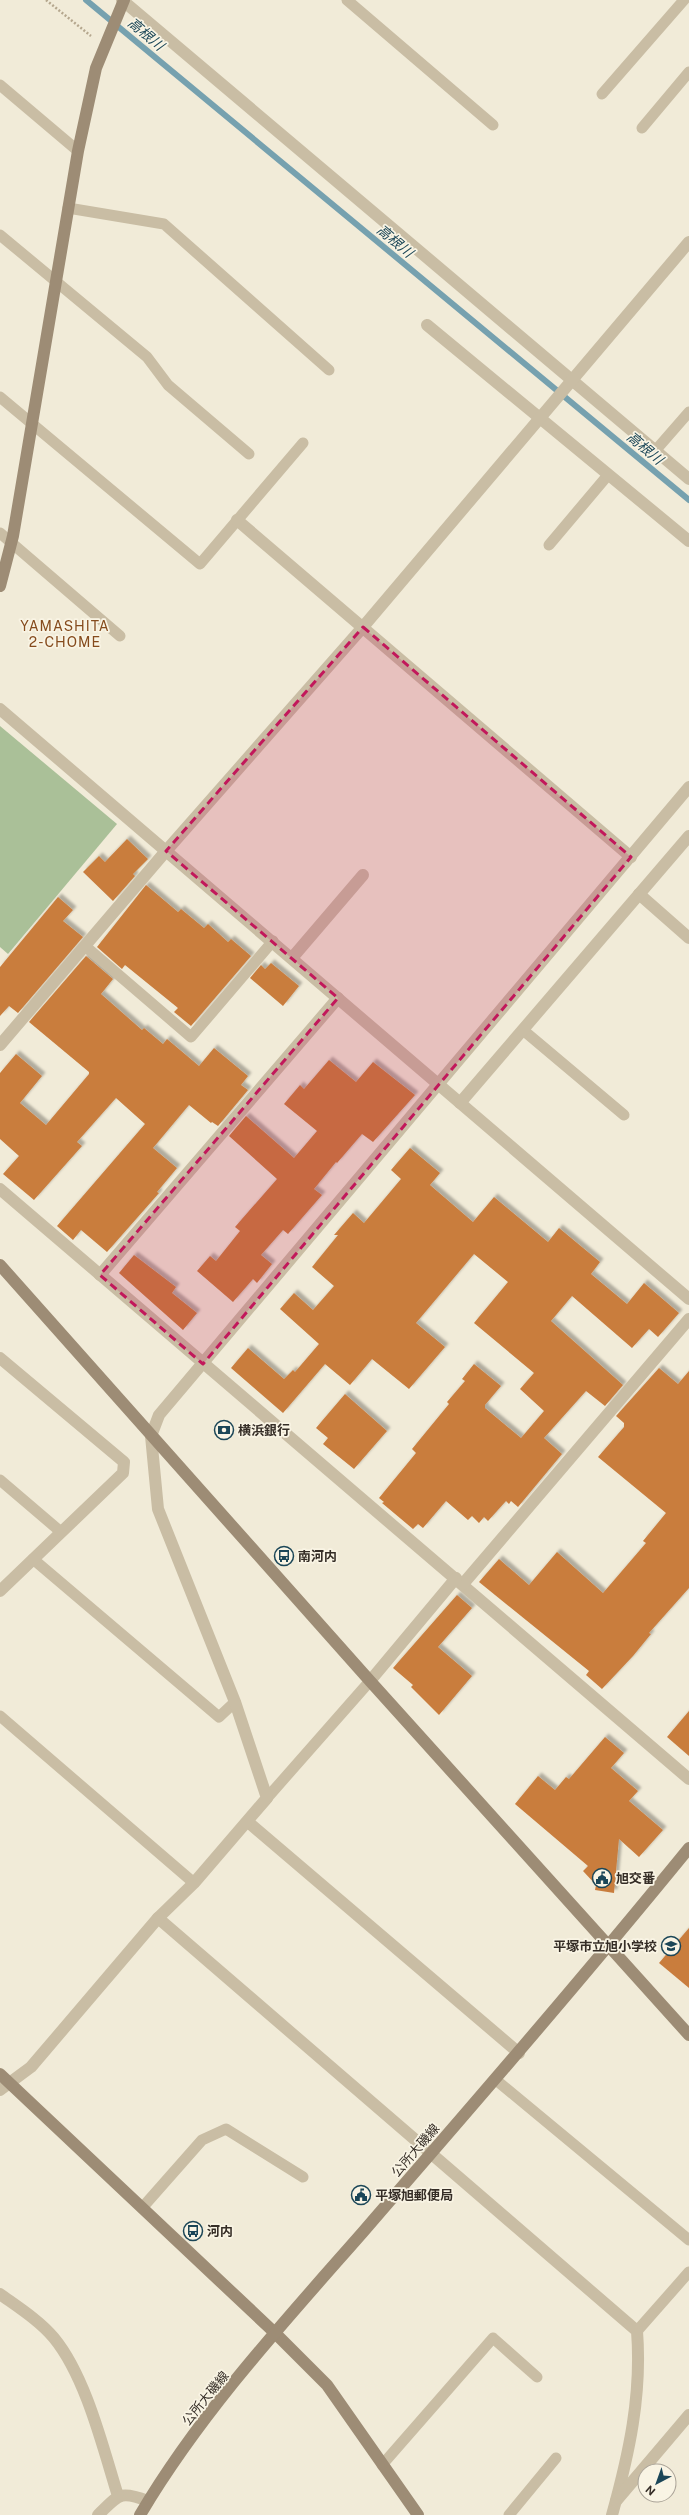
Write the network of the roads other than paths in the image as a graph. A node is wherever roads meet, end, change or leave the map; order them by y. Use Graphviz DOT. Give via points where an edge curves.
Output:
graph roads {
  1 [pos="347,0"];
  2 [pos="684,0"];
  3 [pos="123,3"];
  4 [pos="689,72"];
  5 [pos="0,85"];
  6 [pos="602,94"];
  7 [pos="493,125"];
  8 [pos="642,128"];
  9 [pos="78,151"];
  10 [pos="68,208"];
  11 [pos="0,235"];
  12 [pos="689,242"];
  13 [pos="56,282"];
  14 [pos="427,325"];
  15 [pos="329,370"];
  16 [pos="571,379"];
  17 [pos="0,397"];
  18 [pos="689,412"];
  19 [pos="538,418"];
  20 [pos="32,424"];
  21 [pos="303,443"];
  22 [pos="655,451"];
  23 [pos="249,454"];
  24 [pos="608,475"];
  25 [pos="689,479"];
  26 [pos="237,520"];
  27 [pos="0,533"];
  28 [pos="689,541"];
  29 [pos="11,542"];
  30 [pos="549,544"];
  31 [pos="0,586"];
  32 [pos="363,627"];
  33 [pos="120,636"];
  34 [pos="0,708"];
  35 [pos="689,787"];
  36 [pos="689,836"];
  37 [pos="166,851"];
  38 [pos="631,857"];
  39 [pos="364,875"];
  40 [pos="638,894"];
  41 [pos="689,938"];
  42 [pos="273,942"];
  43 [pos="85,946"];
  44 [pos="292,958"];
  45 [pos="338,998"];
  46 [pos="522,1030"];
  47 [pos="0,1045"];
  48 [pos="439,1085"];
  49 [pos="460,1103"];
  50 [pos="624,1115"];
  51 [pos="0,1189"];
  52 [pos="0,1265"];
  53 [pos="100,1275"];
  54 [pos="689,1299"];
  55 [pos="689,1318"];
  56 [pos="0,1358"];
  57 [pos="203,1364"];
  58 [pos="151,1436"];
  59 [pos="0,1480"];
  60 [pos="61,1532"];
  61 [pos="33,1559"];
  62 [pos="460,1581"];
  63 [pos="0,1591"];
  64 [pos="370,1681"];
  65 [pos="235,1702"];
  66 [pos="0,1716"];
  67 [pos="689,1779"];
  68 [pos="267,1798"];
  69 [pos="248,1822"];
  70 [pos="689,1848"];
  71 [pos="194,1882"];
  72 [pos="158,1918"];
  73 [pos="609,1947"];
  74 [pos="689,2035"];
  75 [pos="518,2053"];
  76 [pos="0,2074"];
  77 [pos="496,2080"];
  78 [pos="5,2087"];
  79 [pos="430,2154"];
  80 [pos="303,2177"];
  81 [pos="142,2208"];
  82 [pos="689,2240"];
  83 [pos="689,2272"];
  84 [pos="0,2294"];
  85 [pos="276,2332"];
  86 [pos="637,2332"];
  87 [pos="537,2377"];
  88 [pos="689,2415"];
  89 [pos="556,2458"];
  90 [pos="382,2464"];
  91 [pos="118,2496"];
  92 [pos="148,2501"];
  93 [pos="615,2502"];
  94 [pos="98,2515"];
  95 [pos="140,2515"];
  96 [pos="418,2515"];
  97 [pos="509,2515"];
  98 [pos="612,2515"];
  1 -- 7 [label="lane"];
  2 -- 6 [label="lane"];
  3 -- 9 [label="street" via="104,47 90,90"];
  3 -- 16 [label="street"];
  4 -- 8 [label="lane"];
  5 -- 9 [label="lane"];
  9 -- 10 [label="street"];
  10 -- 13 [label="street"];
  10 -- 15 [label="lane" via="164,224"];
  11 -- 13 [label="lane"];
  12 -- 16 [label="street"];
  13 -- 20 [label="street"];
  13 -- 23 [label="lane" via="147,356 168,385"];
  14 -- 19 [label="street"];
  16 -- 19 [label="street"];
  16 -- 22 [label="street"];
  17 -- 20 [label="lane"];
  18 -- 22 [label="lane"];
  19 -- 24 [label="street"];
  19 -- 32 [label="street"];
  20 -- 26 [label="lane" via="200,564"];
  20 -- 29 [label="street"];
  21 -- 26 [label="lane"];
  22 -- 25 [label="street"];
  24 -- 28 [label="street"];
  24 -- 30 [label="lane"];
  26 -- 32 [label="street"];
  27 -- 29 [label="lane"];
  29 -- 31 [label="street"];
  29 -- 33 [label="lane"];
  32 -- 37 [label="street"];
  32 -- 38 [label="street"];
  34 -- 37 [label="street"];
  35 -- 38 [label="street"];
  36 -- 40 [label="street"];
  37 -- 42 [label="street"];
  37 -- 43 [label="street"];
  38 -- 48 [label="street"];
  39 -- 44 [label="street"];
  40 -- 41 [label="street"];
  40 -- 46 [label="street"];
  42 -- 43 [label="lane" via="191,1037"];
  42 -- 44 [label="street"];
  43 -- 47 [label="street"];
  44 -- 45 [label="street"];
  45 -- 48 [label="street"];
  45 -- 53 [label="street"];
  46 -- 49 [label="street"];
  46 -- 50 [label="lane"];
  48 -- 49 [label="street"];
  48 -- 57 [label="street"];
  49 -- 54 [label="street"];
  51 -- 53 [label="street"];
  52 -- 58 [label="street"];
  53 -- 57 [label="street"];
  55 -- 62 [label="street"];
  56 -- 60 [label="street" via="124,1462 123,1473"];
  57 -- 58 [label="street" via="159,1416"];
  57 -- 62 [label="street"];
  58 -- 64 [label="street"];
  58 -- 65 [label="street" via="158,1509"];
  59 -- 60 [label="lane"];
  60 -- 61 [label="street"];
  61 -- 63 [label="street"];
  61 -- 65 [label="lane" via="219,1717"];
  62 -- 64 [label="street"];
  62 -- 67 [label="street"];
  64 -- 68 [label="lane"];
  64 -- 73 [label="street"];
  65 -- 68 [label="street"];
  66 -- 71 [label="lane"];
  68 -- 69 [label="street"];
  69 -- 71 [label="street"];
  69 -- 75 [label="street"];
  70 -- 73 [label="street, 公所大磯線"];
  71 -- 72 [label="street"];
  72 -- 78 [label="street" via="30,2067"];
  72 -- 79 [label="street"];
  73 -- 74 [label="street"];
  73 -- 75 [label="street, 公所大磯線"];
  75 -- 77 [label="street, 公所大磯線"];
  76 -- 78 [label="street"];
  77 -- 79 [label="street, 公所大磯線"];
  77 -- 82 [label="lane"];
  78 -- 81 [label="street"];
  79 -- 85 [label="street, 公所大磯線"];
  79 -- 86 [label="street"];
  80 -- 81 [label="lane" via="226,2129 202,2140"];
  81 -- 85 [label="street"];
  83 -- 86 [label="lane"];
  84 -- 91 [label="street" via="54,2337 70,2360"];
  85 -- 90 [label="street" via="327,2385"];
  85 -- 92 [label="street, 公所大磯線" via="197,2429"];
  86 -- 93 [label="street" via="640,2367 636,2409"];
  87 -- 90 [label="lane" via="493,2338"];
  88 -- 93 [label="street"];
  89 -- 97 [label="lane"];
  90 -- 96 [label="street"];
  91 -- 92 [label="street" via="128,2493"];
  91 -- 94 [label="street"];
  92 -- 95 [label="street, 公所大磯線"];
  93 -- 98 [label="street"];
}
